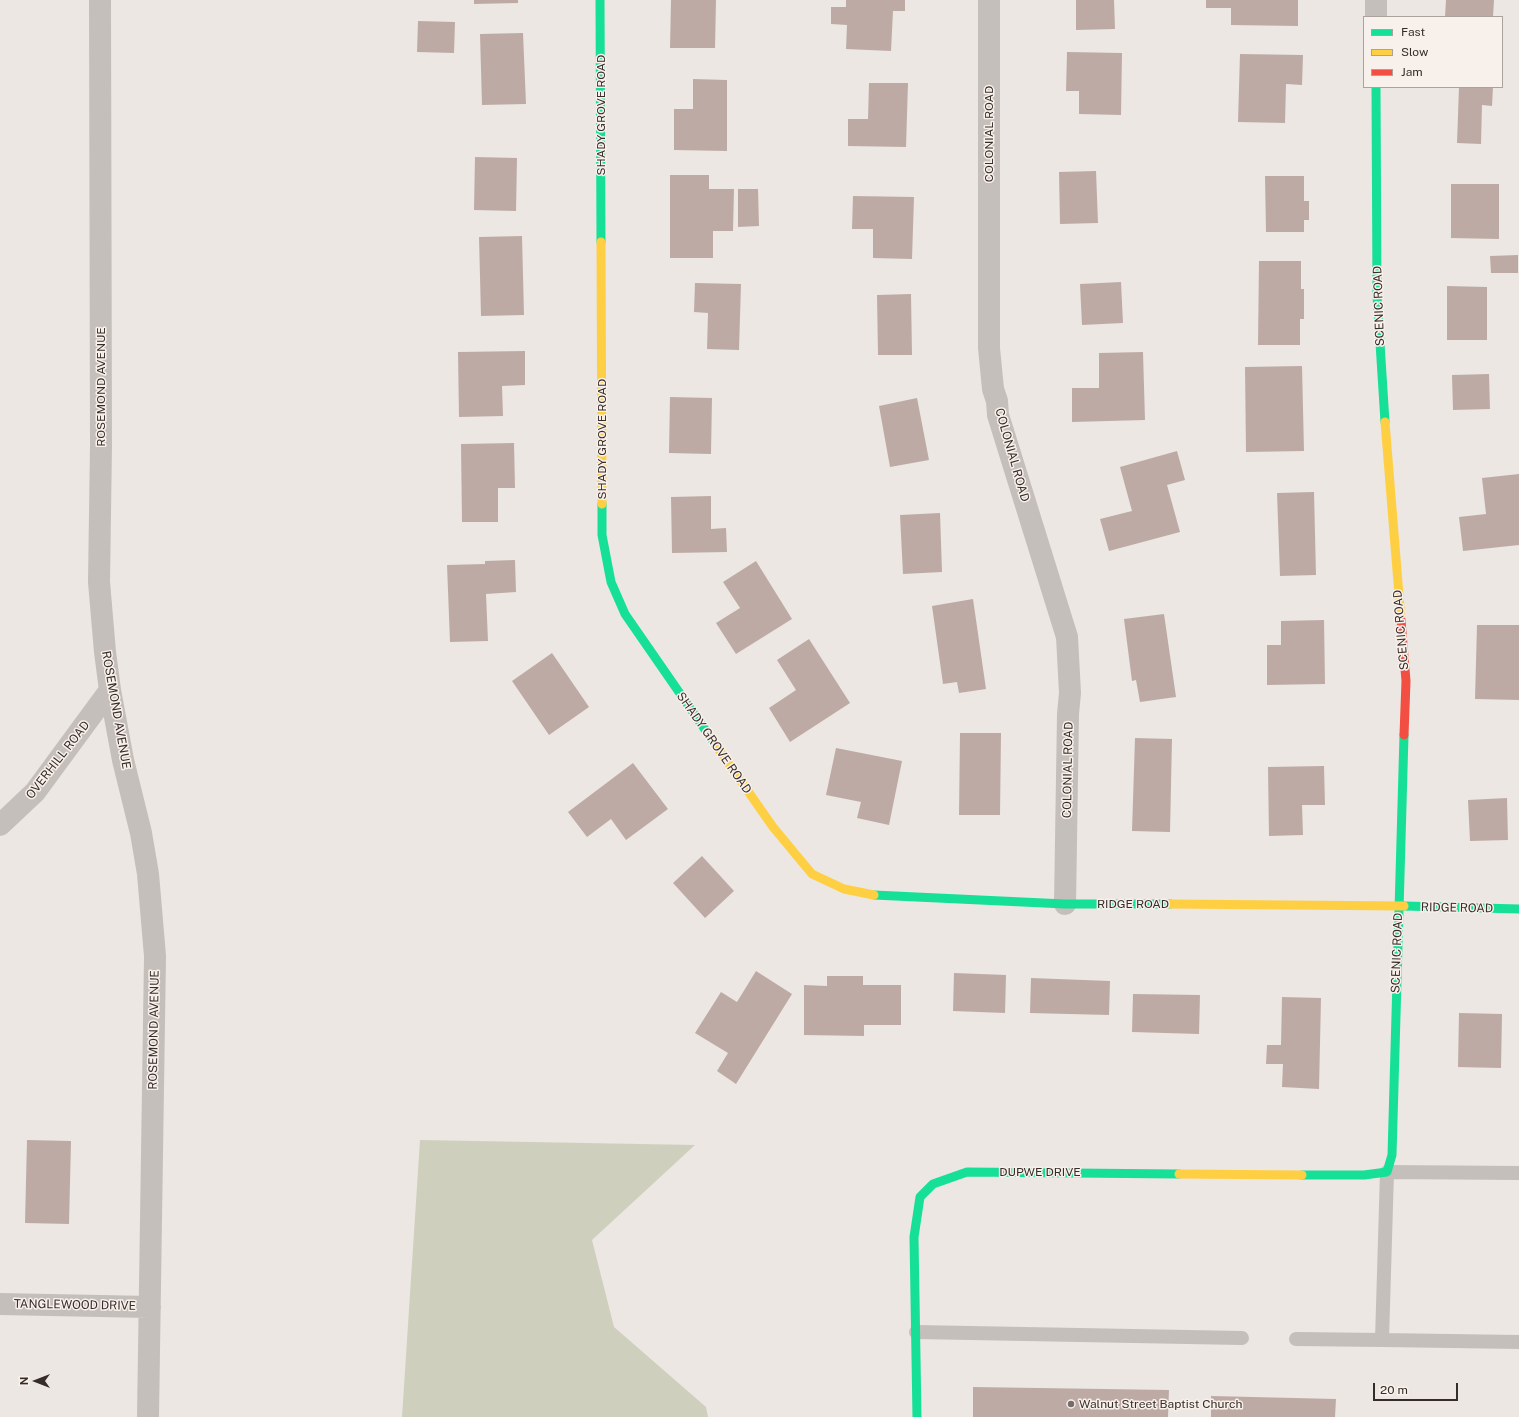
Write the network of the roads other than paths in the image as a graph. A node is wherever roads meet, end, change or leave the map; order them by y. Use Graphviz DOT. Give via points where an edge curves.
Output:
graph roads {
  1 [pos="100,0"];
  2 [pos="600,0"];
  3 [pos="989,0"];
  4 [pos="1376,0"];
  5 [pos="1376,16"];
  6 [pos="1376,88"];
  7 [pos="110,690"];
  8 [pos="0,825"];
  9 [pos="773,827"];
  10 [pos="1065,904"];
  11 [pos="1399,906"];
  12 [pos="1519,909"];
  13 [pos="1387,1172"];
  14 [pos="1519,1173"];
  15 [pos="0,1304"];
  16 [pos="150,1307"];
  17 [pos="916,1332"];
  18 [pos="1242,1338"];
  19 [pos="1296,1339"];
  20 [pos="1382,1340"];
  21 [pos="1519,1342"];
  22 [pos="148,1417"];
  23 [pos="917,1417"];
  1 -- 7 [label="street, ROSEMOND AVENUE" via="100,582"];
  2 -- 9 [label="street, SHADY GROVE ROAD" via="602,535 611,582 625,614"];
  3 -- 10 [label="street, COLONIAL ROAD" via="990,348 993,389 998,416 1067,637 1070,693"];
  4 -- 5 [label="street"];
  6 -- 11 [label="street, SCENIC ROAD" via="1377,296 1406,681"];
  7 -- 8 [label="street, OVERHILL ROAD" via="35,792"];
  7 -- 16 [label="street, ROSEMOND AVENUE" via="147,867 155,956"];
  9 -- 10 [label="street, RIDGE ROAD" via="812,874 844,889 868,895"];
  10 -- 11 [label="street, RIDGE ROAD"];
  11 -- 12 [label="street, RIDGE ROAD"];
  11 -- 13 [label="street, SCENIC ROAD" via="1392,1155"];
  13 -- 14 [label="lane"];
  13 -- 17 [label="street, DUPWE DRIVE" via="1364,1175 967,1172 934,1184 920,1197 914,1237"];
  13 -- 20 [label="lane"];
  15 -- 16 [label="street, TANGLEWOOD DRIVE"];
  16 -- 22 [label="street, ROSEMOND AVENUE"];
  17 -- 18 [label="lane"];
  17 -- 23 [label="street, DUPWE DRIVE"];
  19 -- 20 [label="lane"];
  20 -- 21 [label="lane"];
}
